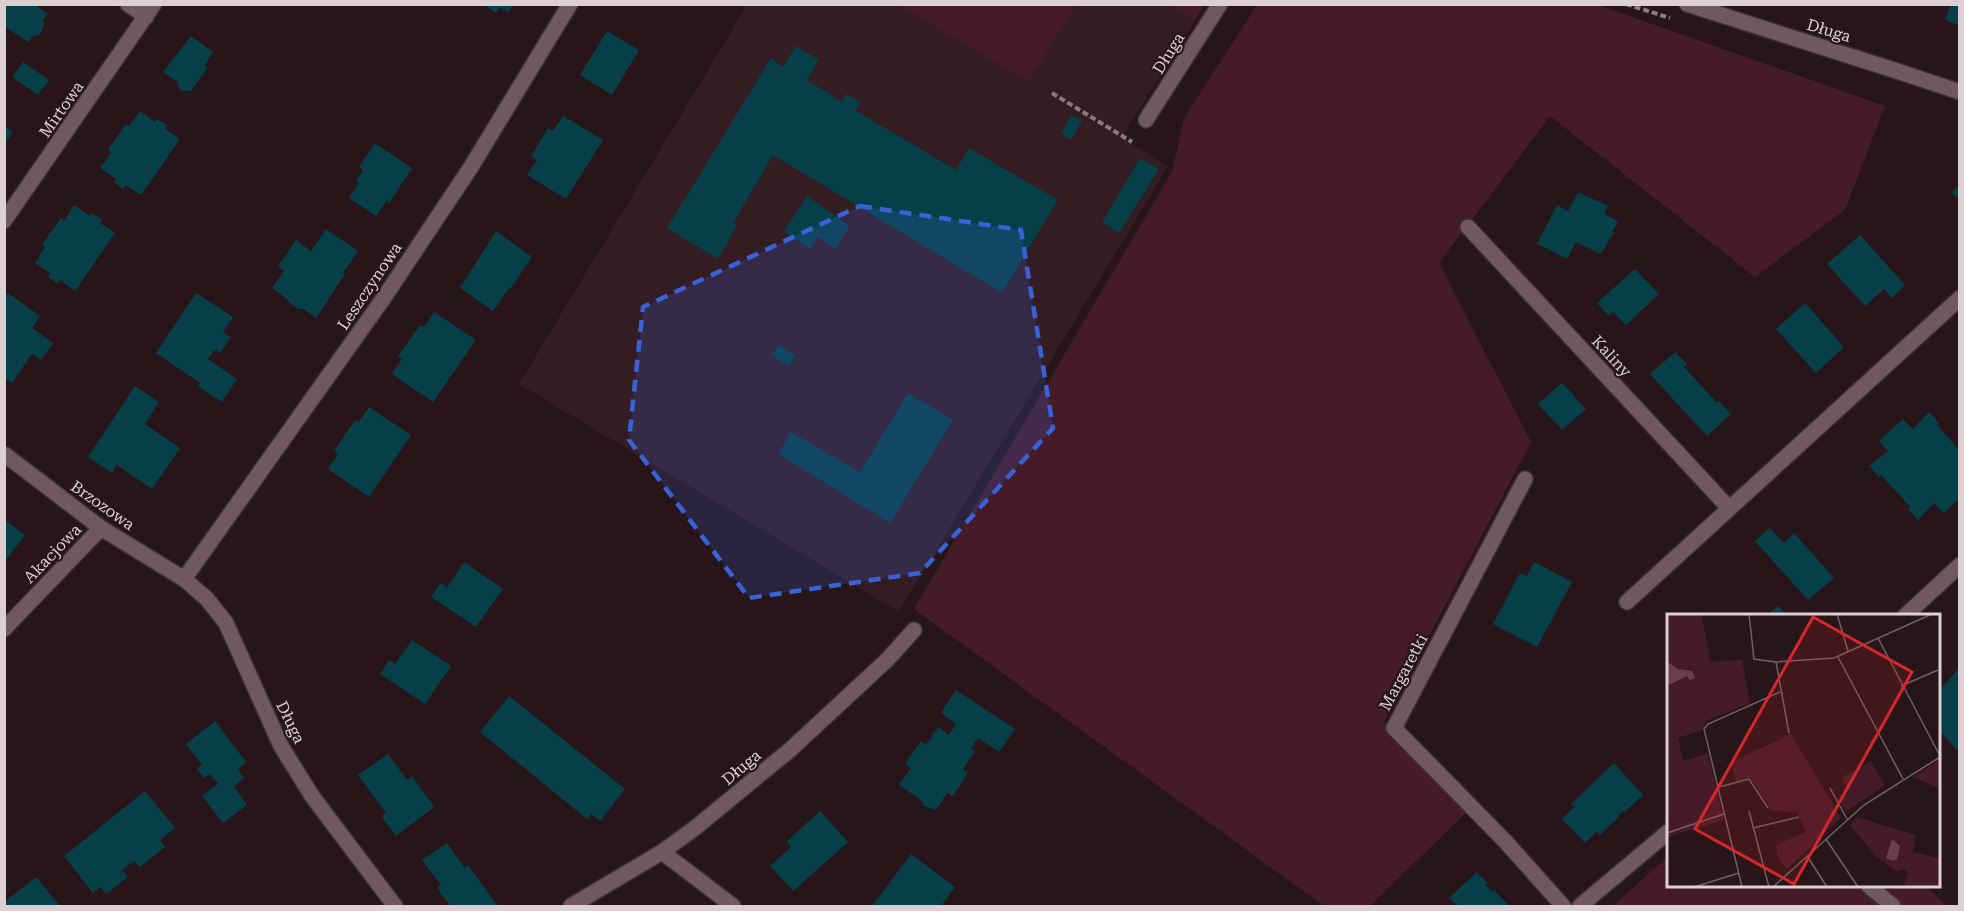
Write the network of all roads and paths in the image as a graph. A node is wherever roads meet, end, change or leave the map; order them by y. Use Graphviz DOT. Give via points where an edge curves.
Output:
graph roads {
  1 [pos="128,4"];
  2 [pos="570,4"];
  3 [pos="1220,4"];
  4 [pos="1687,4"];
  5 [pos="1721,10"];
  6 [pos="150,11"];
  7 [pos="1959,92"];
  8 [pos="1052,93"];
  9 [pos="1146,120"];
  10 [pos="1132,142"];
  11 [pos="4,221"];
  12 [pos="1468,227"];
  13 [pos="1959,298"];
  14 [pos="4,454"];
  15 [pos="1525,479"];
  16 [pos="1729,508"];
  17 [pos="100,528"];
  18 [pos="1959,565"];
  19 [pos="184,579"];
  20 [pos="1627,602"];
  21 [pos="1906,614"];
  22 [pos="4,629"];
  23 [pos="914,630"];
  24 [pos="1667,833"];
  25 [pos="662,852"];
  26 [pos="1871,887"];
  27 [pos="395,906"];
  28 [pos="572,906"];
  29 [pos="734,906"];
  30 [pos="1563,906"];
  31 [pos="1580,906"];
  32 [pos="1893,906"];
  1 -- 6 [label="street, Mirtowa"];
  2 -- 19 [label="street, Leszczynowa" via="471,168"];
  3 -- 9 [label="street, Długa"];
  4 -- 5 [label="street, Długa"];
  5 -- 7 [label="street, Długa"];
  6 -- 11 [label="street, Mirtowa"];
  8 -- 10 [label="path"];
  12 -- 16 [label="street, Kaliny"];
  13 -- 16 [label="street"];
  14 -- 17 [label="street, Brzozowa"];
  15 -- 30 [label="street, Margaretki" via="1395,728"];
  16 -- 20 [label="street"];
  17 -- 19 [label="street, Brzozowa"];
  17 -- 22 [label="street, Akacjowa"];
  18 -- 21 [label="street"];
  19 -- 27 [label="street, Długa" via="226,623 281,746 312,796"];
  23 -- 25 [label="street, Długa" via="791,748"];
  24 -- 31 [label="street"];
  25 -- 28 [label="street, Długa"];
  25 -- 29 [label="street"];
  26 -- 32 [label="street"];
}
